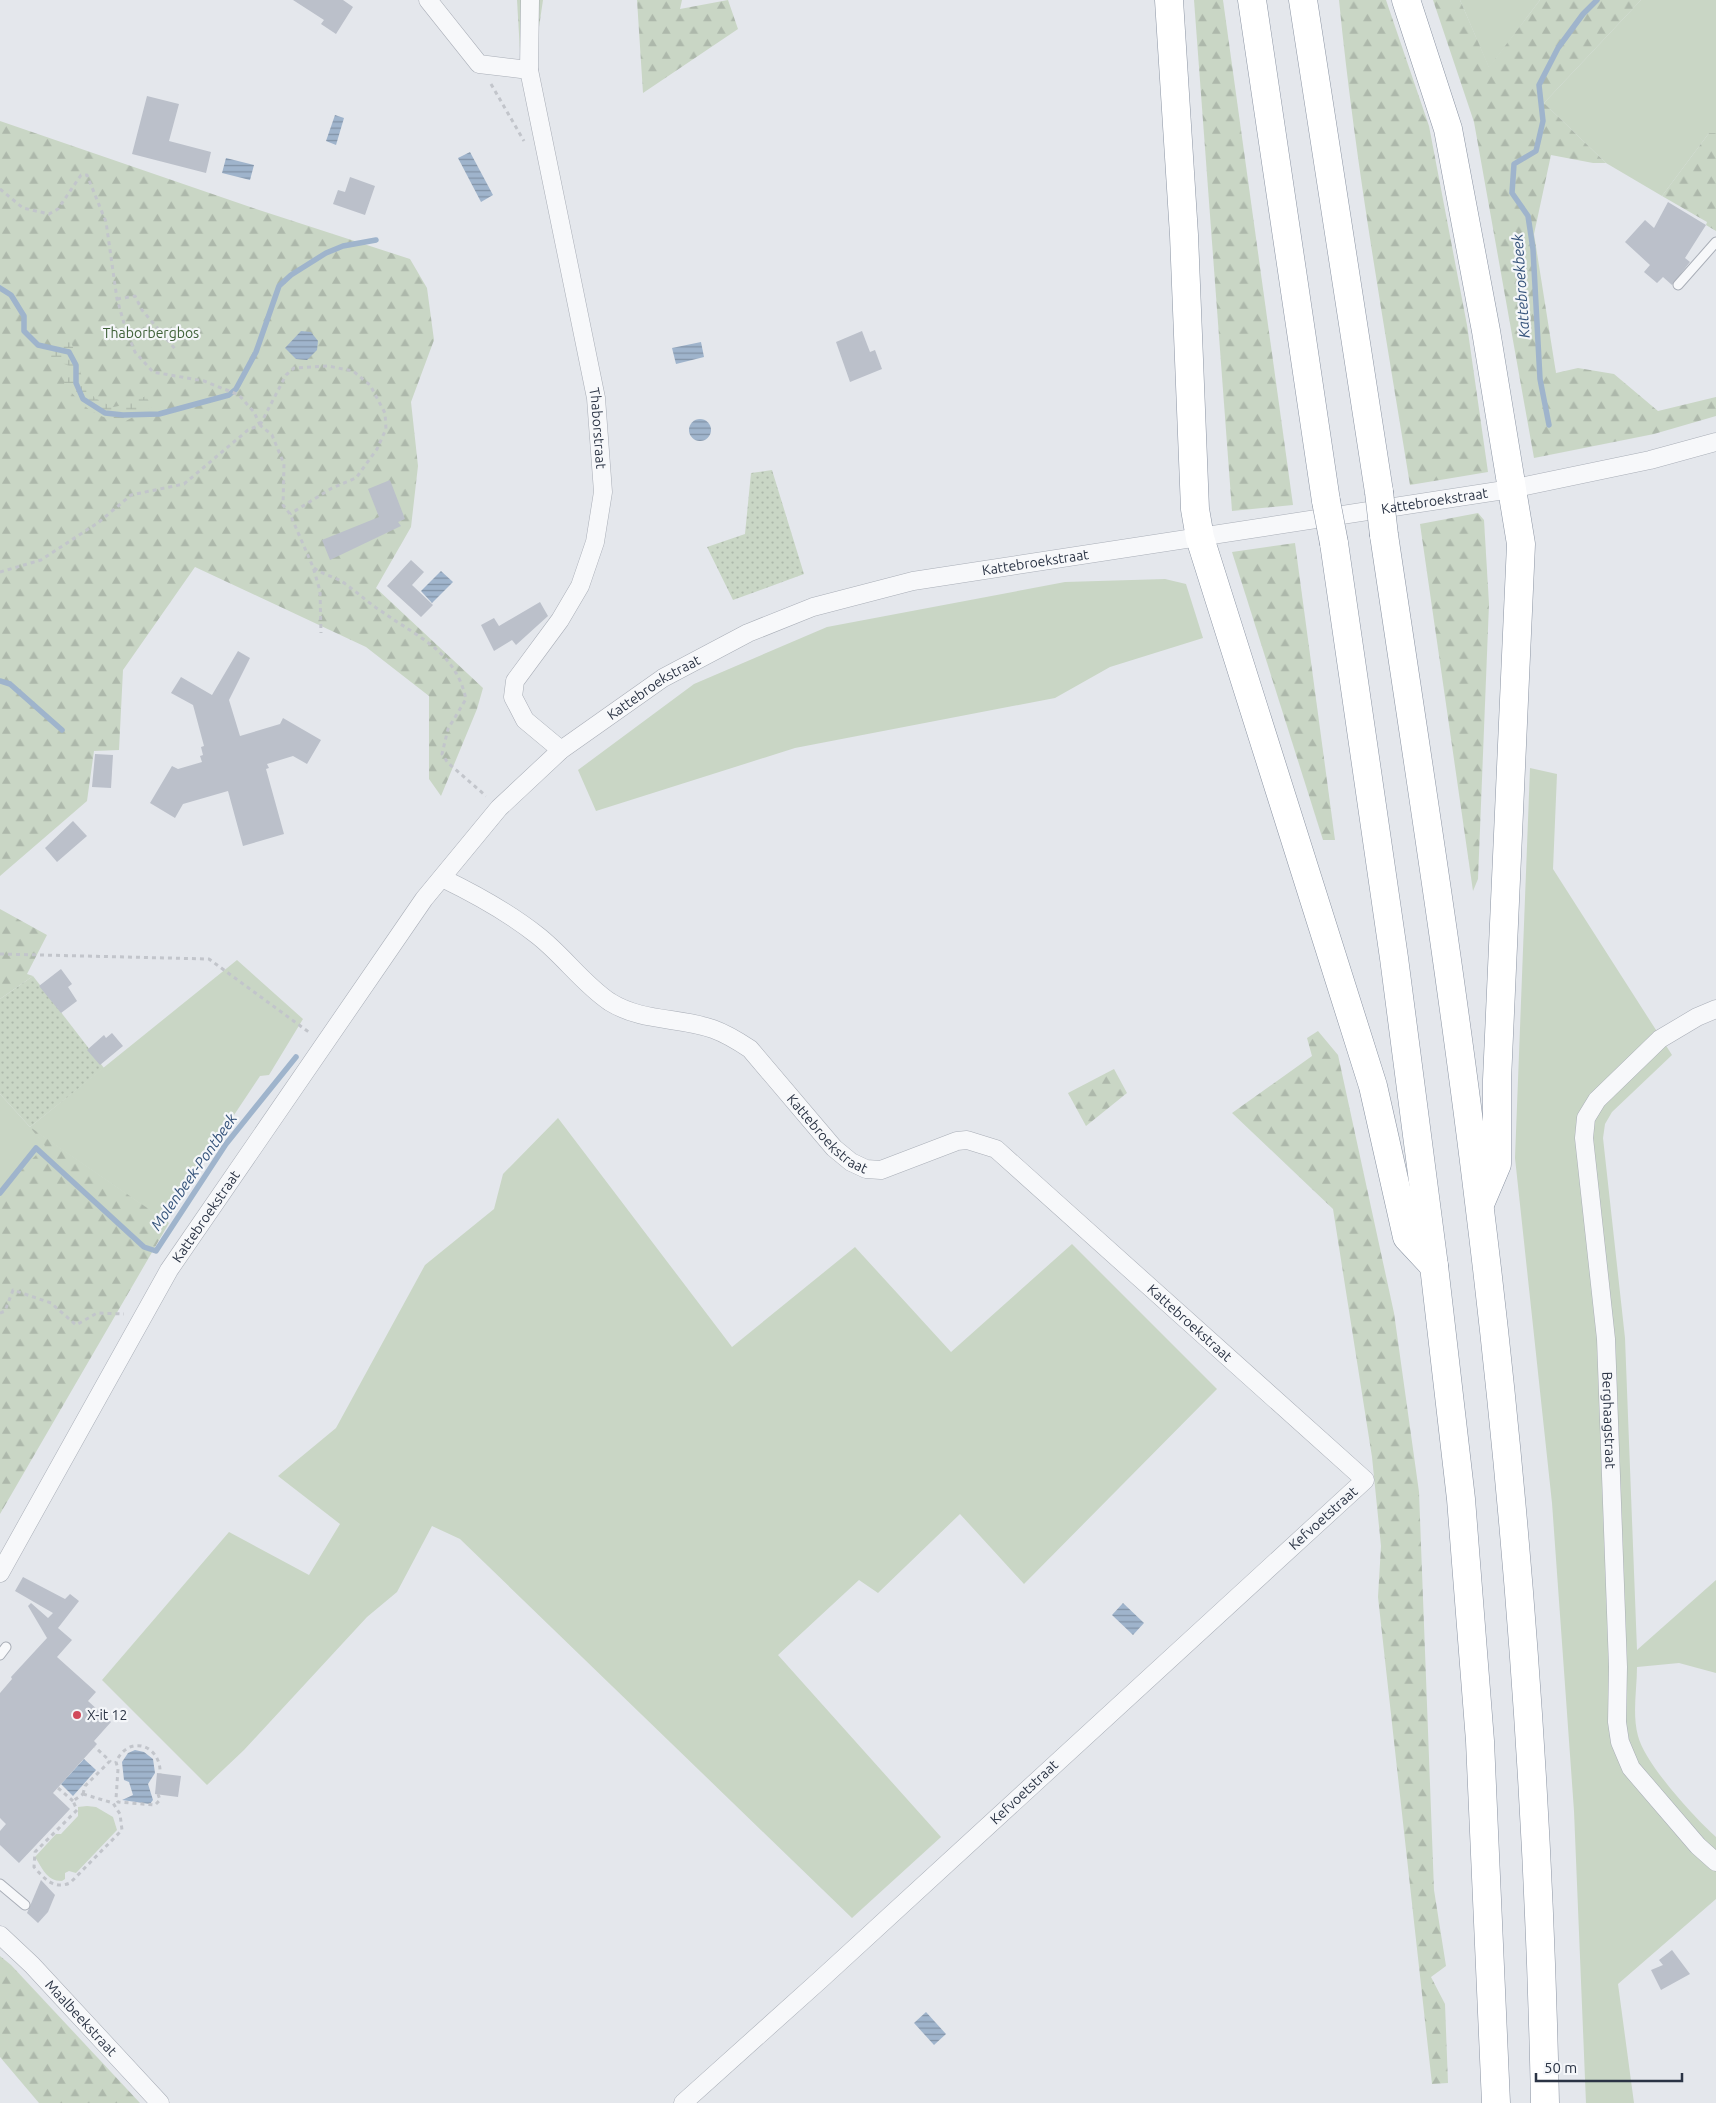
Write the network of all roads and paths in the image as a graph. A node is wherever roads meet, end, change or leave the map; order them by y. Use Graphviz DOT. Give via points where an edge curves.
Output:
graph roads {
  1 [pos="428,0"];
  2 [pos="530,0"];
  3 [pos="1169,0"];
  4 [pos="1252,0"];
  5 [pos="1302,0"];
  6 [pos="1406,0"];
  7 [pos="479,64"];
  8 [pos="529,70"];
  9 [pos="526,145"];
  10 [pos="0,190"];
  11 [pos="1716,242"];
  12 [pos="1678,286"];
  13 [pos="117,299"];
  14 [pos="176,350"];
  15 [pos="260,425"];
  16 [pos="1716,442"];
  17 [pos="1511,489"];
  18 [pos="290,514"];
  19 [pos="1200,538"];
  20 [pos="313,567"];
  21 [pos="0,572"];
  22 [pos="321,633"];
  23 [pos="561,750"];
  24 [pos="499,808"];
  25 [pos="442,878"];
  26 [pos="0,954"];
  27 [pos="1716,1009"];
  28 [pos="324,1044"];
  29 [pos="1480,1204"];
  30 [pos="1434,1266"];
  31 [pos="0,1313"];
  32 [pos="144,1314"];
  33 [pos="1365,1480"];
  34 [pos="0,1573"];
  35 [pos="6,1647"];
  36 [pos="0,1655"];
  37 [pos="95,1747"];
  38 [pos="110,1761"];
  39 [pos="116,1762"];
  40 [pos="160,1774"];
  41 [pos="58,1788"];
  42 [pos="83,1794"];
  43 [pos="158,1794"];
  44 [pos="116,1799"];
  45 [pos="73,1801"];
  46 [pos="113,1802"];
  47 [pos="1716,1862"];
  48 [pos="0,1884"];
  49 [pos="25,1906"];
  50 [pos="0,1935"];
  51 [pos="160,2103"];
  52 [pos="683,2103"];
  53 [pos="1496,2103"];
  54 [pos="1545,2103"];
  1 -- 7 [label="street"];
  2 -- 8 [label="street, Thaborstraat"];
  3 -- 19 [label="highway" via="1184,235 1194,509"];
  4 -- 30 [label="highway, bridge" via="1394,958"];
  5 -- 29 [label="highway, bridge" via="1379,492"];
  6 -- 17 [label="highway" via="1448,129 1486,331"];
  7 -- 8 [label="street"];
  7 -- 9 [label="path"];
  8 -- 23 [label="street, Thaborstraat" via="596,398 603,492 592,553 580,586 560,620 520,672 514,688 513,697 525,720"];
  10 -- 13 [label="path" via="24,208 50,214 58,209 81,175 87,175 106,222"];
  11 -- 12 [label="lane"];
  13 -- 14 [label="path" via="135,296 142,310"];
  13 -- 15 [label="path" via="135,352 153,372 204,381 238,395 254,412"];
  15 -- 18 [label="path" via="272,436 284,464 283,505"];
  15 -- 18 [label="path" via="286,375 294,368 328,366 352,371 370,385 385,413 386,429 377,449 356,478 332,488"];
  15 -- 21 [label="path" via="248,430 184,484 131,496 99,522 41,560"];
  16 -- 17 [label="street, Kattebroekstraat" via="1650,460"];
  17 -- 19 [label="street, Kattebroekstraat"];
  17 -- 29 [label="highway" via="1521,544 1498,1060 1497,1164"];
  18 -- 20 [label="path"];
  19 -- 23 [label="street, Kattebroekstraat" via="913,581 813,607 748,633 663,678"];
  19 -- 30 [label="highway" via="1372,1086 1408,1237"];
  20 -- 22 [label="path" via="320,591"];
  20 -- 24 [label="path" via="426,639 451,666 462,684 466,699 448,729 442,754"];
  23 -- 24 [label="street, Kattebroekstraat"];
  24 -- 25 [label="street, Kattebroekstraat"];
  25 -- 28 [label="street, Kattebroekstraat" via="424,899"];
  25 -- 33 [label="street, Kattebroekstraat" via="475,893 537,935 610,1001 628,1011 712,1028 750,1049 834,1148 851,1162 882,1170 962,1140 996,1149"];
  26 -- 28 [label="path" via="209,959"];
  27 -- 47 [label="street, Berghaagstraat" via="1660,1040 1604,1093 1586,1118 1584,1138 1606,1339 1620,1742 1631,1768 1698,1846"];
  28 -- 32 [label="street, Kattebroekstraat" via="169,1270"];
  29 -- 54 [label="highway" via="1524,1658"];
  30 -- 53 [label="highway" via="1461,1499 1480,1741"];
  31 -- 32 [label="path" via="5,1311 13,1290 51,1303 76,1325 97,1313"];
  32 -- 34 [label="street, Kattebroekstraat"];
  33 -- 52 [label="street, Kefvoetstraat"];
  35 -- 36 [label="lane"];
  37 -- 38 [label="path"];
  38 -- 39 [label="path"];
  38 -- 42 [label="path" via="85,1786"];
  39 -- 40 [label="path" via="122,1751 136,1744 144,1746 157,1758"];
  39 -- 44 [label="path"];
  41 -- 45 [label="path"];
  42 -- 45 [label="path"];
  42 -- 46 [label="path"];
  43 -- 44 [label="path" via="160,1800 155,1806 118,1802"];
  44 -- 46 [label="path"];
  45 -- 46 [label="path" via="77,1810 36,1852 34,1867 55,1885 70,1884 122,1830 120,1814"];
  48 -- 49 [label="lane"];
  50 -- 51 [label="street, Maalbeekstraat"];
}
